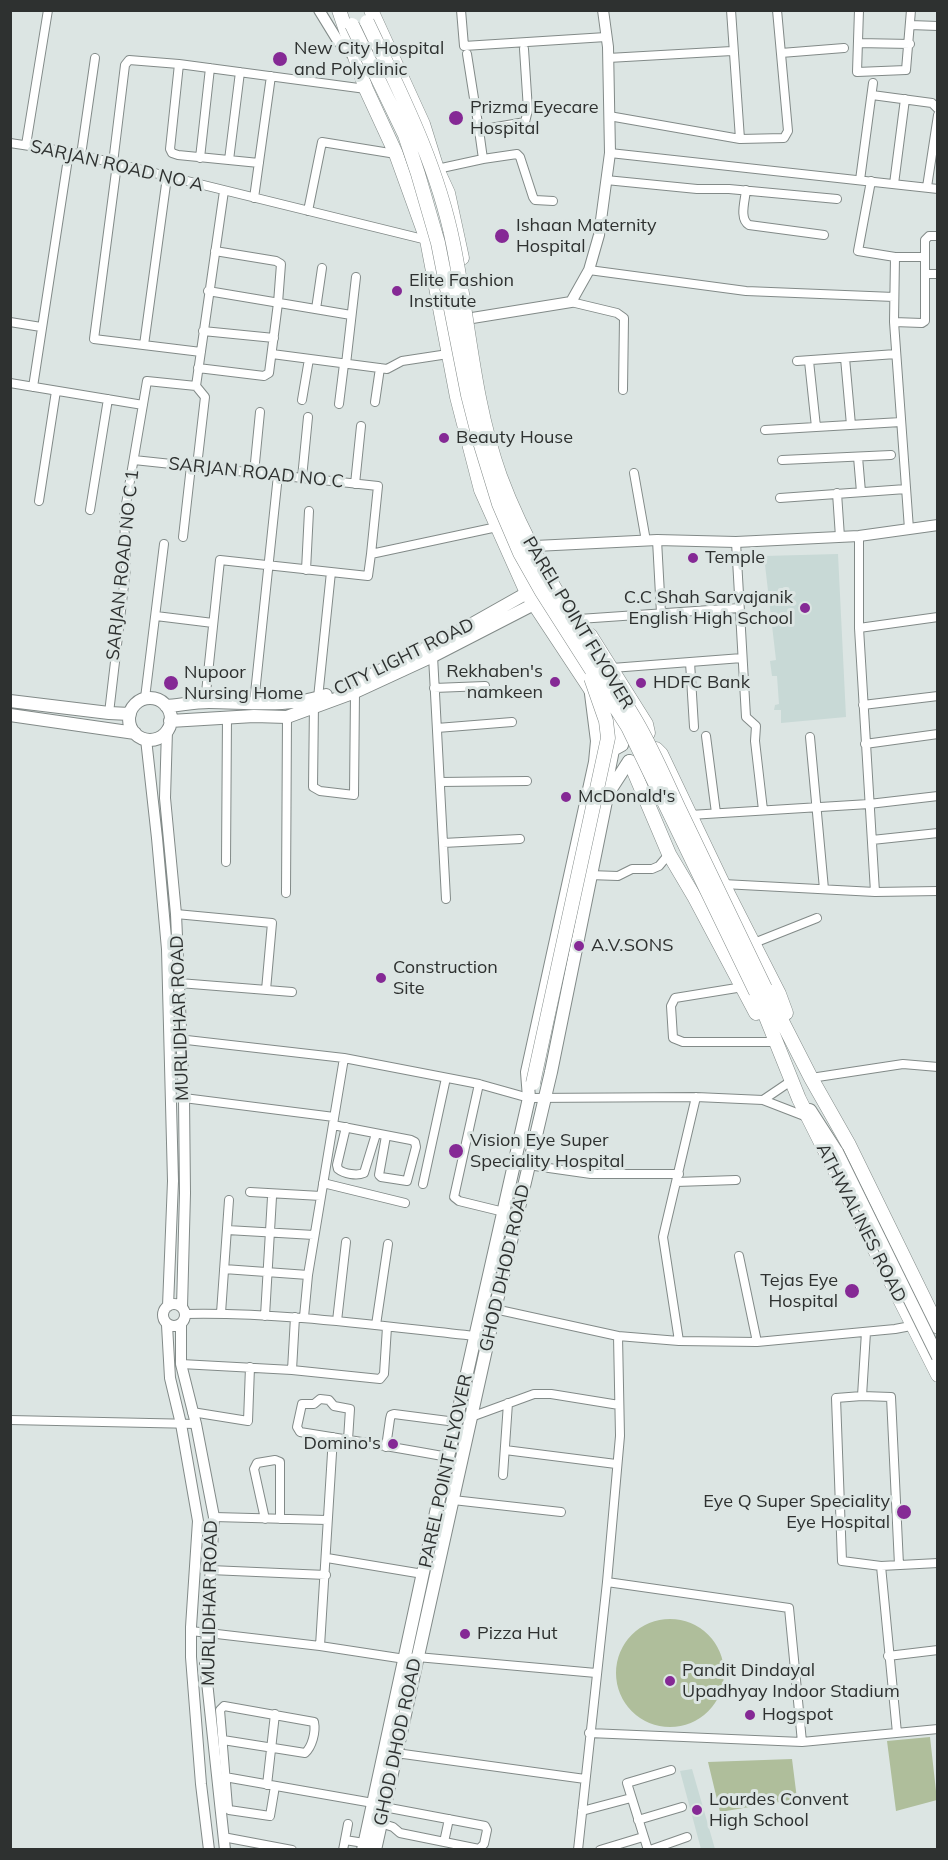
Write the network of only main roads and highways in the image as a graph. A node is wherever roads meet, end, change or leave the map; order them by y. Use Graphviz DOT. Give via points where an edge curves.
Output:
graph roads {
  1 [pos="339,10"];
  2 [pos="346,10"];
  3 [pos="367,14"];
  4 [pos="558,583"];
  5 [pos="531,598"];
  6 [pos="582,655"];
  7 [pos="609,663"];
  8 [pos="589,687"];
  9 [pos="10,701"];
  10 [pos="315,702"];
  11 [pos="166,706"];
  12 [pos="130,714"];
  13 [pos="10,715"];
  14 [pos="169,725"];
  15 [pos="648,733"];
  16 [pos="140,736"];
  17 [pos="622,743"];
  18 [pos="656,749"];
  19 [pos="629,762"];
  20 [pos="608,795"];
  21 [pos="755,989"];
  22 [pos="796,1048"];
  23 [pos="789,1075"];
  24 [pos="811,1078"];
  25 [pos="530,1091"];
  26 [pos="797,1095"];
  27 [pos="489,1308"];
  28 [pos="935,1322"];
  29 [pos="938,1357"];
  30 [pos="938,1375"];
  31 [pos="411,1658"];
  32 [pos="378,1805"];
  33 [pos="367,1847"];
  1 -- 5 [label="main road" via="427,240 457,398 481,490"];
  2 -- 6 [label="main road, PAREL POINT FLYOVER, bridge" via="405,135 418,174 438,243 468,395 499,504 520,553"];
  3 -- 4 [label="main road" via="423,124 448,193 482,392 500,458 535,546"];
  3 -- 21 [label="main road, PAREL POINT FLYOVER, bridge" via="435,175 453,242 477,386 504,486 549,582 638,723"];
  4 -- 5 [label="main road"];
  4 -- 7 [label="main road"];
  5 -- 8 [label="main road"];
  5 -- 10 [label="main road, CITY LIGHT ROAD"];
  5 -- 10 [label="main road" via="432,656 356,692"];
  6 -- 21 [label="main road, PAREL POINT FLYOVER, bridge" via="628,727"];
  6 -- 25 [label="main road, bridge" via="606,721 608,738"];
  7 -- 8 [label="main road"];
  7 -- 15 [label="main road"];
  8 -- 17 [label="main road"];
  8 -- 25 [label="main road" via="597,741 595,762 527,1072"];
  9 -- 12 [label="main road"];
  10 -- 11 [label="main road, CITY LIGHT ROAD"];
  10 -- 14 [label="main road" via="287,717 227,717"];
  11 -- 12 [label="main road, CITY LIGHT ROAD" via="157,699 145,698 135,704"];
  11 -- 14 [label="main road"];
  12 -- 16 [label="main road" via="130,724"];
  13 -- 16 [label="main road"];
  14 -- 16 [label="main road" via="158,738"];
  15 -- 17 [label="main road" via="634,730"];
  15 -- 18 [label="main road" via="654,738"];
  17 -- 19 [label="main road" via="622,753"];
  17 -- 20 [label="main road" via="613,750"];
  18 -- 19 [label="main road" via="647,763"];
  18 -- 22 [label="main road" via="662,754 779,994 796,1038"];
  19 -- 20 [label="main road, GHOD DHOD ROAD"];
  19 -- 21 [label="main road" via="669,854"];
  20 -- 27 [label="main road, GHOD DHOD ROAD" via="553,1060"];
  21 -- 22 [label="main road, PAREL POINT FLYOVER"];
  21 -- 23 [label="main road, PAREL POINT FLYOVER"];
  21 -- 23 [label="main road" via="771,1042"];
  22 -- 24 [label="main road, PAREL POINT FLYOVER"];
  23 -- 26 [label="main road, ATHWALINES ROAD"];
  24 -- 28 [label="main road, ATHWALINES ROAD" via="849,1145"];
  25 -- 27 [label="main road, PAREL POINT FLYOVER" via="504,1212"];
  26 -- 29 [label="main road, bridge" via="837,1152"];
  26 -- 30 [label="main road, ATHWALINES ROAD"];
  27 -- 31 [label="main road, GHOD DHOD ROAD" via="453,1500"];
  27 -- 31 [label="main road, PAREL POINT FLYOVER" via="476,1336 448,1457 423,1574"];
  31 -- 32 [label="main road, PAREL POINT FLYOVER"];
  31 -- 32 [label="main road, GHOD DHOD ROAD" via="396,1753"];
  32 -- 33 [label="main road, PAREL POINT FLYOVER"];
  32 -- 33 [label="main road, GHOD DHOD ROAD" via="380,1823"];
}
